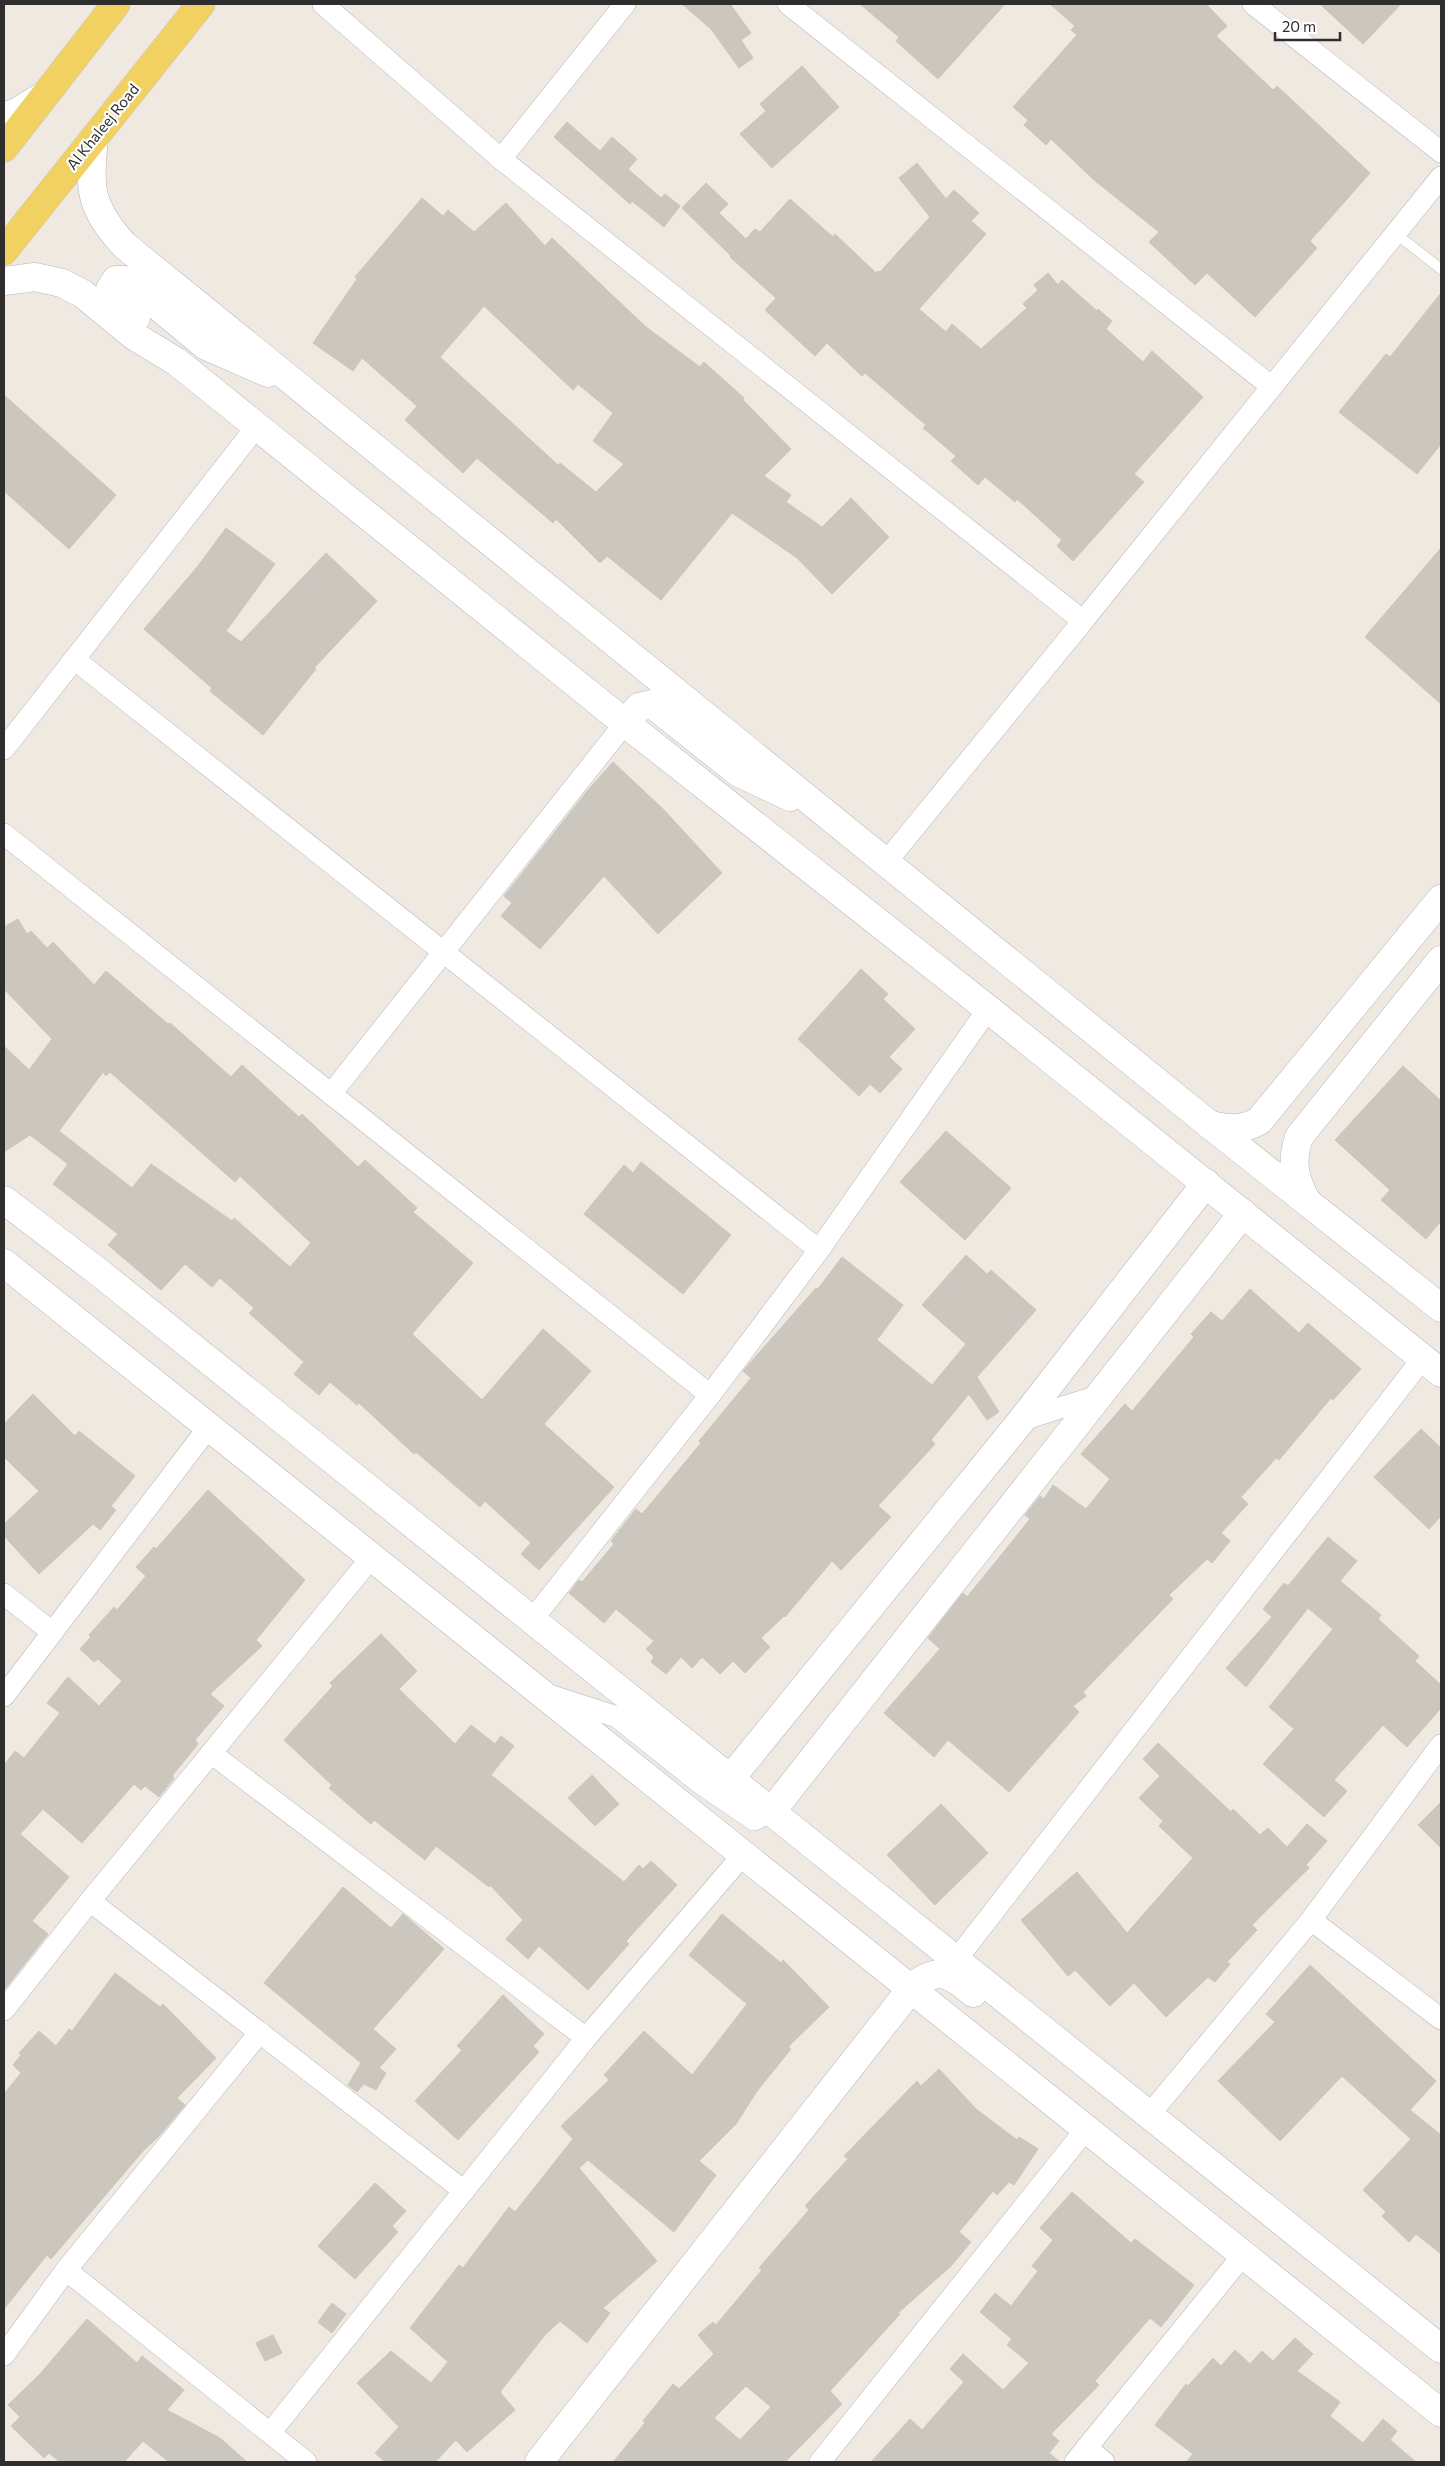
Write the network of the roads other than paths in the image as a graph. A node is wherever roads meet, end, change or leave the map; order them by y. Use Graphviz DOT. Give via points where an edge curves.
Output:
graph roads {
  1 [pos="116,4"];
  2 [pos="201,4"];
  3 [pos="323,4"];
  4 [pos="625,4"];
  5 [pos="788,4"];
  6 [pos="1253,4"];
  7 [pos="45,95"];
  8 [pos="4,117"];
  9 [pos="94,138"];
  10 [pos="4,148"];
  11 [pos="1441,152"];
  12 [pos="501,158"];
  13 [pos="1441,177"];
  14 [pos="1396,234"];
  15 [pos="4,250"];
  16 [pos="1441,270"];
  17 [pos="4,281"];
  18 [pos="177,362"];
  19 [pos="299,386"];
  20 [pos="1272,387"];
  21 [pos="257,426"];
  22 [pos="1083,621"];
  23 [pos="74,658"];
  24 [pos="626,723"];
  25 [pos="4,749"];
  26 [pos="832,817"];
  27 [pos="4,834"];
  28 [pos="887,862"];
  29 [pos="1441,899"];
  30 [pos="443,951"];
  31 [pos="1441,960"];
  32 [pos="988,1009"];
  33 [pos="1283,1092"];
  34 [pos="331,1094"];
  35 [pos="1313,1118"];
  36 [pos="1210,1124"];
  37 [pos="1206,1184"];
  38 [pos="4,1200"];
  39 [pos="1306,1200"];
  40 [pos="1243,1213"];
  41 [pos="820,1250"];
  42 [pos="4,1263"];
  43 [pos="1441,1308"];
  44 [pos="1432,1365"];
  45 [pos="710,1395"];
  46 [pos="1101,1395"];
  47 [pos="1022,1420"];
  48 [pos="208,1428"];
  49 [pos="371,1558"];
  50 [pos="4,1594"];
  51 [pos="532,1620"];
  52 [pos="52,1632"];
  53 [pos="537,1691"];
  54 [pos="4,1696"];
  55 [pos="1441,1745"];
  56 [pos="211,1753"];
  57 [pos="730,1778"];
  58 [pos="771,1812"];
  59 [pos="742,1856"];
  60 [pos="90,1900"];
  61 [pos="1311,1920"];
  62 [pos="956,1960"];
  63 [pos="911,1989"];
  64 [pos="4,2010"];
  65 [pos="1441,2019"];
  66 [pos="260,2032"];
  67 [pos="586,2038"];
  68 [pos="1082,2061"];
  69 [pos="1149,2115"];
  70 [pos="1086,2129"];
  71 [pos="464,2191"];
  72 [pos="1243,2255"];
  73 [pos="66,2270"];
  74 [pos="1441,2349"];
  75 [pos="4,2354"];
  76 [pos="1441,2413"];
  77 [pos="270,2434"];
  78 [pos="1081,2455"];
  79 [pos="306,2462"];
  80 [pos="539,2462"];
  81 [pos="820,2462"];
  82 [pos="1104,2462"];
  1 -- 7 [label="main road"];
  2 -- 9 [label="main road, Al Khaleej Road"];
  3 -- 12 [label="street"];
  4 -- 12 [label="street"];
  5 -- 20 [label="street"];
  6 -- 11 [label="street"];
  7 -- 8 [label="street"];
  7 -- 10 [label="main road"];
  9 -- 15 [label="main road, Al Khaleej Road"];
  9 -- 19 [label="street" via="90,175 94,200 106,224 124,245"];
  12 -- 22 [label="street"];
  13 -- 14 [label="street"];
  14 -- 16 [label="lane"];
  14 -- 20 [label="street"];
  17 -- 18 [label="street" via="35,277 62,283 83,294 134,336"];
  18 -- 19 [label="street" via="147,328 111,296 110,289 116,280 131,284 206,346"];
  18 -- 21 [label="street"];
  19 -- 26 [label="street"];
  20 -- 22 [label="street"];
  21 -- 23 [label="street"];
  21 -- 24 [label="street"];
  22 -- 28 [label="street"];
  23 -- 25 [label="street"];
  23 -- 30 [label="street"];
  24 -- 26 [label="street" via="639,707 652,704 740,772"];
  24 -- 30 [label="street"];
  24 -- 32 [label="street"];
  26 -- 28 [label="street"];
  27 -- 34 [label="street"];
  28 -- 36 [label="street"];
  29 -- 33 [label="street"];
  30 -- 34 [label="street"];
  30 -- 41 [label="street"];
  31 -- 35 [label="street"];
  32 -- 37 [label="street"];
  32 -- 41 [label="street"];
  33 -- 35 [label="street" via="1279,1105 1284,1124 1293,1128 1303,1126"];
  33 -- 36 [label="street" via="1259,1121 1247,1128 1233,1130"];
  34 -- 45 [label="street"];
  35 -- 39 [label="street" via="1299,1137 1294,1152 1293,1170"];
  36 -- 39 [label="street"];
  37 -- 40 [label="street"];
  37 -- 47 [label="street"];
  38 -- 51 [label="street"];
  39 -- 43 [label="street"];
  40 -- 44 [label="street"];
  40 -- 46 [label="street"];
  41 -- 45 [label="street"];
  42 -- 48 [label="street"];
  44 -- 62 [label="street"];
  45 -- 51 [label="street"];
  46 -- 47 [label="street"];
  46 -- 58 [label="street"];
  47 -- 57 [label="street"];
  48 -- 49 [label="street"];
  48 -- 52 [label="street"];
  49 -- 53 [label="street"];
  49 -- 56 [label="street"];
  50 -- 52 [label="street"];
  51 -- 57 [label="street"];
  52 -- 54 [label="street"];
  53 -- 58 [label="street" via="616,1717 701,1784 754,1820"];
  53 -- 59 [label="street"];
  55 -- 61 [label="street"];
  56 -- 60 [label="street"];
  56 -- 67 [label="street"];
  57 -- 58 [label="street"];
  58 -- 62 [label="street"];
  59 -- 63 [label="street"];
  59 -- 67 [label="street"];
  60 -- 64 [label="street"];
  60 -- 66 [label="street"];
  61 -- 65 [label="street"];
  61 -- 69 [label="street"];
  62 -- 68 [label="street"];
  63 -- 68 [label="street" via="921,1979 940,1973 956,1979 1048,2056"];
  63 -- 70 [label="street"];
  63 -- 80 [label="street"];
  66 -- 71 [label="street"];
  66 -- 73 [label="street"];
  67 -- 71 [label="street"];
  68 -- 69 [label="street"];
  69 -- 74 [label="street"];
  70 -- 72 [label="street"];
  70 -- 81 [label="street"];
  71 -- 77 [label="street"];
  72 -- 76 [label="street"];
  72 -- 78 [label="street"];
  73 -- 75 [label="street"];
  73 -- 77 [label="street"];
  77 -- 79 [label="street"];
  78 -- 82 [label="street"];
}
